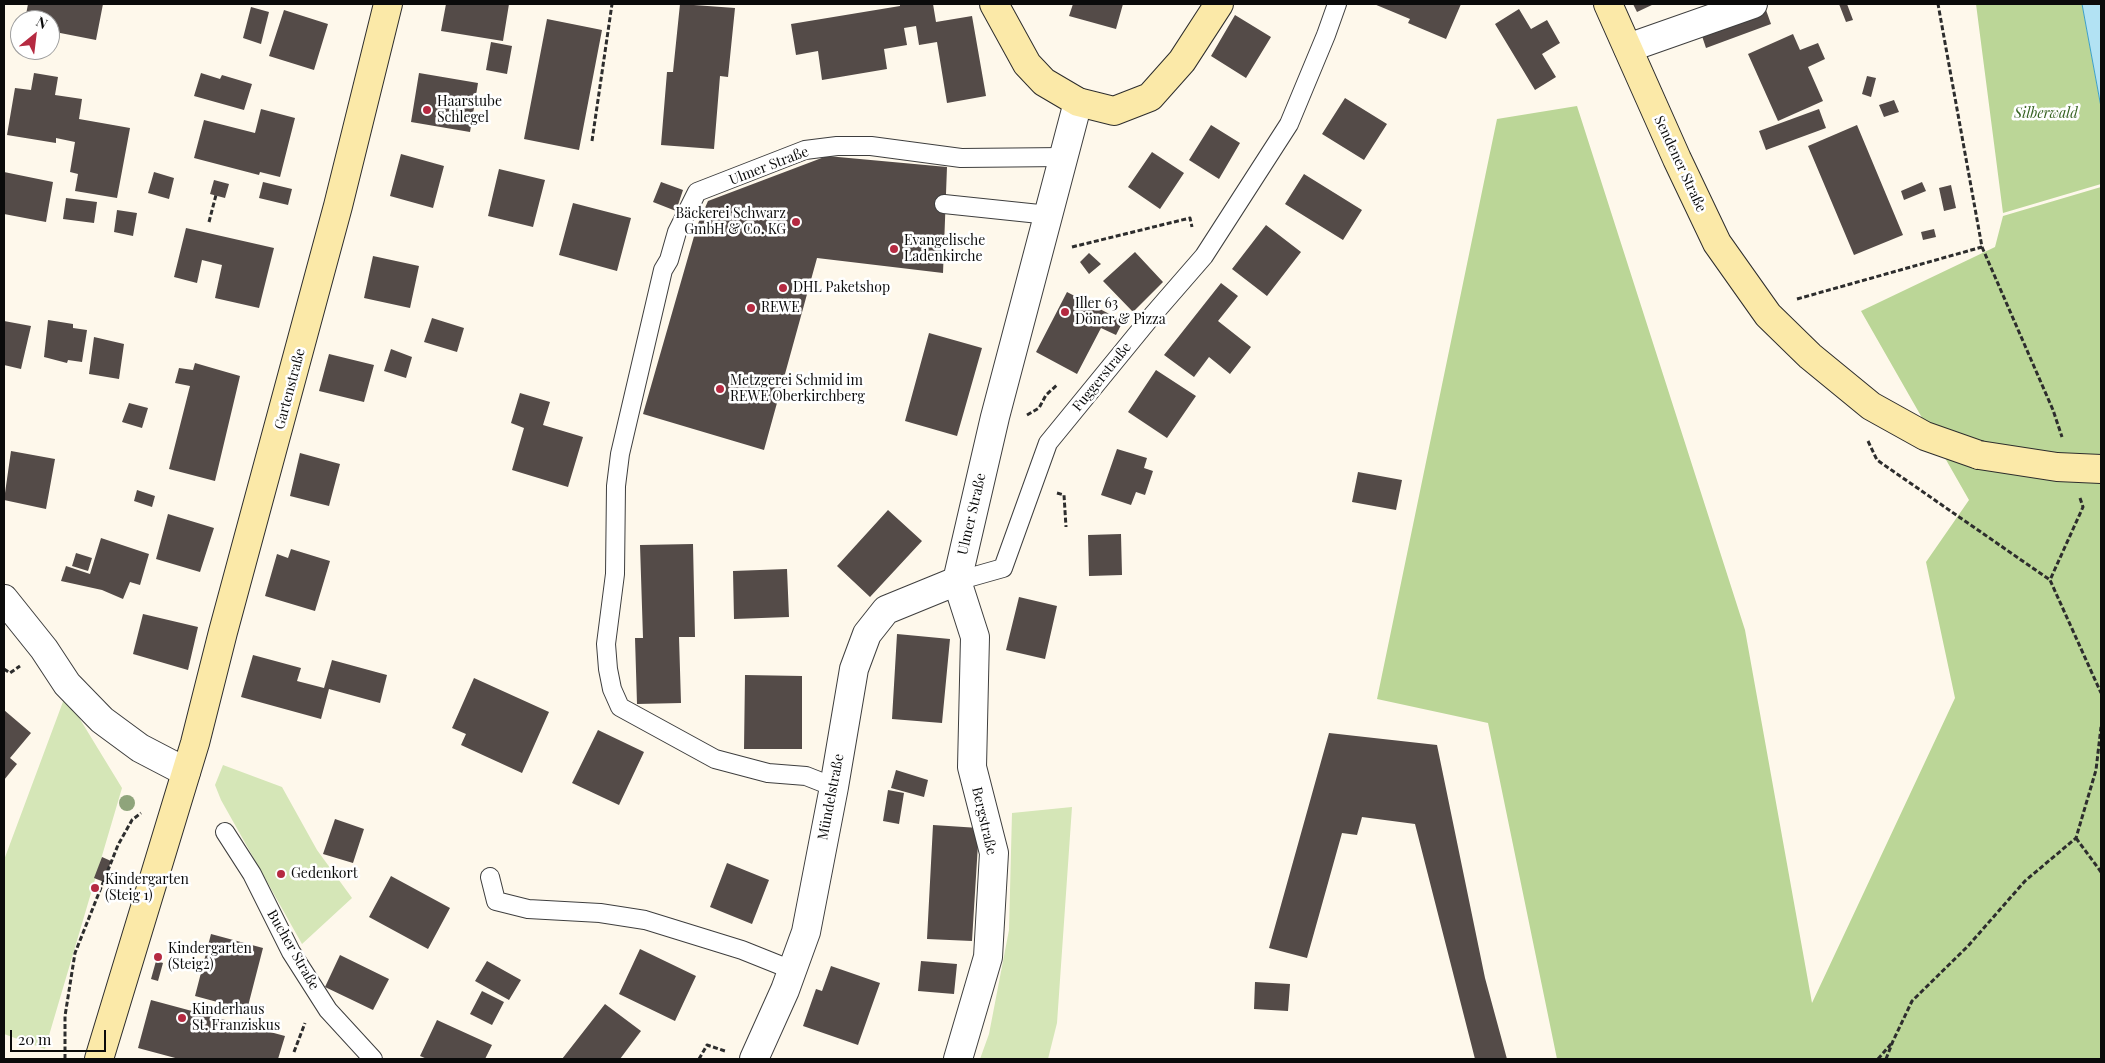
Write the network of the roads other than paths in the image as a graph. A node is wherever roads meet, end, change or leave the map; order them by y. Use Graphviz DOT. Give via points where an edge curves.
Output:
graph roads {
  1 [pos="388,4"];
  2 [pos="994,4"];
  3 [pos="1219,4"];
  4 [pos="1337,4"];
  5 [pos="1608,4"];
  6 [pos="1753,4"];
  7 [pos="1628,48"];
  8 [pos="1078,102"];
  9 [pos="1064,157"];
  10 [pos="944,204"];
  11 [pos="1049,215"];
  12 [pos="2101,469"];
  13 [pos="957,581"];
  14 [pos="4,599"];
  15 [pos="186,772"];
  16 [pos="834,786"];
  17 [pos="224,832"];
  18 [pos="490,877"];
  19 [pos="792,970"];
  20 [pos="100,1059"];
  21 [pos="373,1059"];
  22 [pos="754,1059"];
  23 [pos="958,1059"];
  1 -- 15 [label="main road, Gartenstraße" via="302,347"];
  2 -- 8 [label="main road" via="1027,64 1044,82"];
  3 -- 8 [label="main road" via="1182,61 1150,97 1114,110"];
  4 -- 13 [label="lane, Fuggerstraße" via="1290,124 1204,256 1048,443 1003,568"];
  5 -- 7 [label="main road, Sendener Straße"];
  6 -- 7 [label="street"];
  7 -- 12 [label="main road, Sendener Straße, bridge" via="1717,243 1768,315 1810,356 1871,406 1925,436 1979,455 2058,468"];
  8 -- 9 [label="street, Ulmer Straße"];
  9 -- 11 [label="street, Ulmer Straße"];
  9 -- 16 [label="lane, Ulmer Straße" via="961,158 871,146 805,150 697,192 663,270 620,454 616,486 615,574 606,644 612,689 620,706 716,760 768,772 806,776"];
  10 -- 11 [label="lane"];
  11 -- 13 [label="street, Ulmer Straße" via="995,417"];
  13 -- 16 [label="street, Mündelstraße" via="886,610 867,634 854,669"];
  13 -- 23 [label="street, Bergstraße" via="975,637 972,767 994,853 988,957"];
  14 -- 15 [label="street" via="67,684 102,720 140,748"];
  15 -- 20 [label="main road, Gartenstraße"];
  16 -- 19 [label="street, Mündelstraße" via="806,932"];
  17 -- 21 [label="lane, Bucher Straße" via="252,874 291,952 328,1010"];
  18 -- 19 [label="lane" via="496,901 528,909 645,920 742,950"];
  19 -- 22 [label="street, Mündelstraße"];
}
